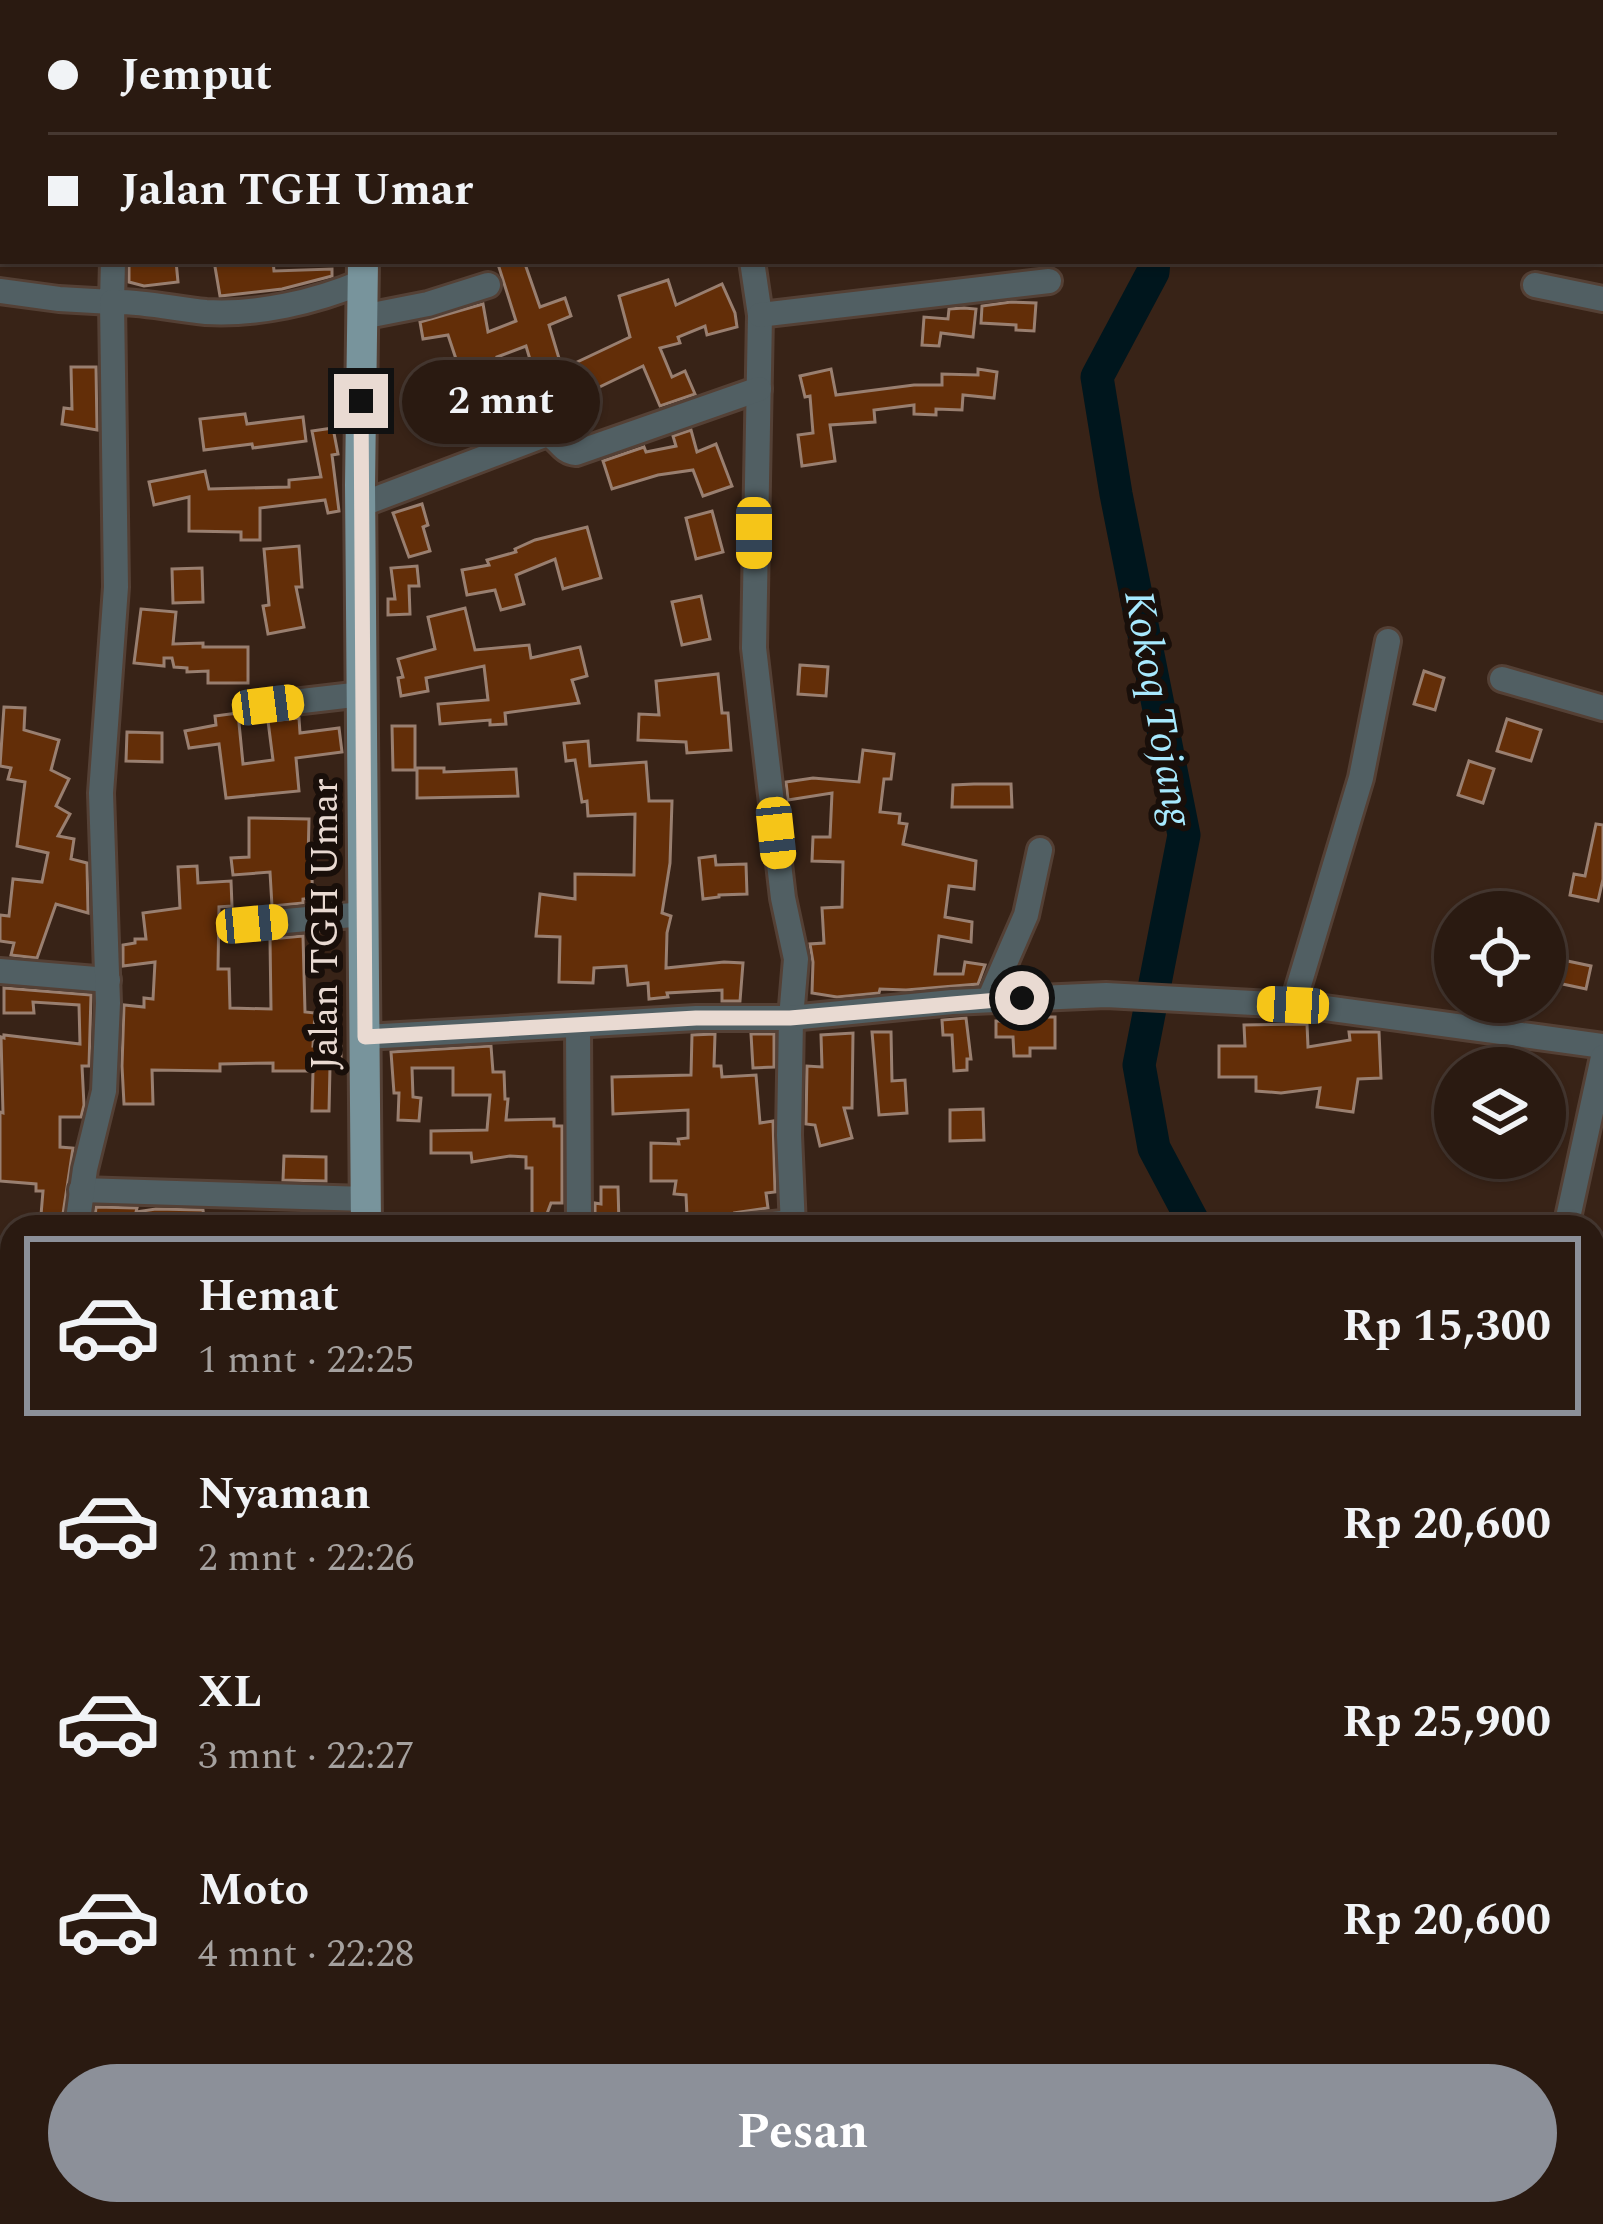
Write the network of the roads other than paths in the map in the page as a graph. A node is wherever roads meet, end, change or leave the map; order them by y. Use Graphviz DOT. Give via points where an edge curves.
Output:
graph roads {
  1 [pos="113,264"];
  2 [pos="752,264"];
  3 [pos="362,272"];
  4 [pos="1049,281"];
  5 [pos="488,285"];
  6 [pos="1534,285"];
  7 [pos="0,291"];
  8 [pos="1603,298"];
  9 [pos="112,302"];
  10 [pos="760,314"];
  11 [pos="362,317"];
  12 [pos="759,389"];
  13 [pos="361,506"];
  14 [pos="1388,641"];
  15 [pos="1502,679"];
  16 [pos="362,694"];
  17 [pos="268,705"];
  18 [pos="1603,708"];
  19 [pos="1040,850"];
  20 [pos="364,914"];
  21 [pos="252,924"];
  22 [pos="0,971"];
  23 [pos="108,980"];
  24 [pos="989,1000"];
  25 [pos="1293,1005"];
  26 [pos="790,1018"];
  27 [pos="578,1025"];
  28 [pos="365,1037"];
  29 [pos="1603,1046"];
  30 [pos="1603,1057"];
  31 [pos="82,1190"];
  32 [pos="366,1213"];
  33 [pos="78,1215"];
  34 [pos="579,1215"];
  35 [pos="793,1215"];
  36 [pos="1569,1215"];
  1 -- 9 [label="street"];
  2 -- 10 [label="street"];
  3 -- 9 [label="street" via="334,294 252,310"];
  3 -- 11 [label="main road, Jalan TGH Umar"];
  4 -- 10 [label="street"];
  5 -- 11 [label="street"];
  6 -- 8 [label="street"];
  7 -- 9 [label="street"];
  9 -- 23 [label="street" via="116,587 101,793"];
  10 -- 12 [label="street"];
  11 -- 13 [label="main road, Jalan TGH Umar"];
  12 -- 13 [label="street" via="576,453 547,434"];
  12 -- 26 [label="street" via="754,648 796,959"];
  13 -- 16 [label="main road, Jalan TGH Umar"];
  14 -- 25 [label="street" via="1361,778"];
  15 -- 18 [label="street"];
  16 -- 17 [label="street"];
  16 -- 20 [label="main road, Jalan TGH Umar"];
  19 -- 24 [label="street" via="1026,915"];
  20 -- 21 [label="street"];
  20 -- 28 [label="main road, Jalan TGH Umar"];
  22 -- 23 [label="street"];
  23 -- 31 [label="street" via="104,1091"];
  24 -- 25 [label="street" via="1106,995"];
  24 -- 26 [label="street"];
  25 -- 29 [label="street"];
  26 -- 27 [label="street"];
  26 -- 35 [label="street"];
  27 -- 28 [label="street"];
  27 -- 34 [label="street"];
  28 -- 32 [label="main road, Jalan TGH Umar"];
  30 -- 36 [label="street"];
  31 -- 32 [label="street"];
  31 -- 33 [label="street"];
}
